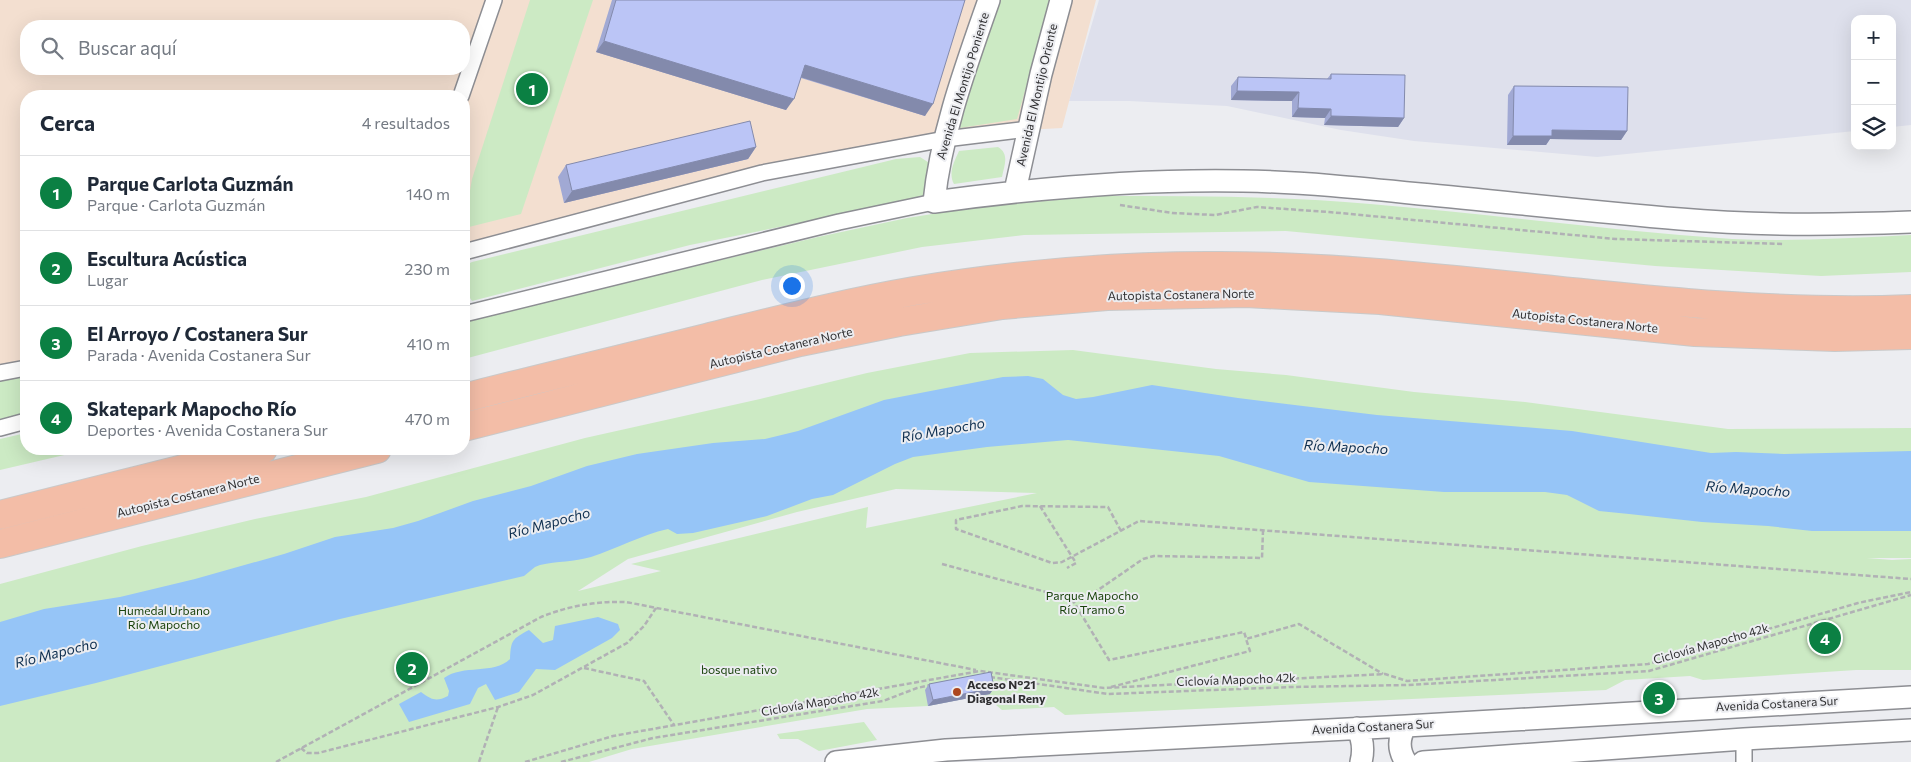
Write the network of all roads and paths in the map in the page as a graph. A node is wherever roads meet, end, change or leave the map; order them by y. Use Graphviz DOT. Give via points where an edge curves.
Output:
graph roads {
  1 [pos="494,0"];
  2 [pos="989,0"];
  3 [pos="1061,0"];
  4 [pos="470,72"];
  5 [pos="469,75"];
  6 [pos="464,90"];
  7 [pos="1028,129"];
  8 [pos="945,139"];
  9 [pos="1015,191"];
  10 [pos="934,202"];
  11 [pos="1120,205"];
  12 [pos="1911,222"];
  13 [pos="1789,244"];
  14 [pos="470,250"];
  15 [pos="1911,309"];
  16 [pos="470,313"];
  17 [pos="1911,335"];
  18 [pos="20,369"];
  19 [pos="0,373"];
  20 [pos="470,397"];
  21 [pos="20,423"];
  22 [pos="470,425"];
  23 [pos="0,428"];
  24 [pos="239,455"];
  25 [pos="353,455"];
  26 [pos="1040,506"];
  27 [pos="0,515"];
  28 [pos="1121,531"];
  29 [pos="1263,531"];
  30 [pos="0,544"];
  31 [pos="1072,557"];
  32 [pos="942,564"];
  33 [pos="1067,568"];
  34 [pos="1911,579"];
  35 [pos="1911,594"];
  36 [pos="1072,600"];
  37 [pos="656,608"];
  38 [pos="1246,639"];
  39 [pos="582,668"];
  40 [pos="980,671"];
  41 [pos="1385,674"];
  42 [pos="980,676"];
  43 [pos="935,684"];
  44 [pos="1104,688"];
  45 [pos="1911,697"];
  46 [pos="1732,706"];
  47 [pos="498,707"];
  48 [pos="674,725"];
  49 [pos="1406,726"];
  50 [pos="1357,728"];
  51 [pos="1911,730"];
  52 [pos="1744,739"];
  53 [pos="301,748"];
  54 [pos="947,758"];
  55 [pos="276,762"];
  56 [pos="479,762"];
  57 [pos="525,762"];
  58 [pos="561,762"];
  59 [pos="836,762"];
  60 [pos="1361,762"];
  61 [pos="1406,762"];
  62 [pos="1423,762"];
  63 [pos="1744,762"];
  1 -- 4 [label="street"];
  2 -- 8 [label="street, Avenida El Montijo Poniente"];
  3 -- 7 [label="street, Avenida El Montijo Oriente"];
  5 -- 6 [label="street"];
  7 -- 8 [label="street"];
  7 -- 9 [label="street, Avenida El Montijo Oriente"];
  8 -- 10 [label="street, Avenida El Montijo Poniente"];
  8 -- 14 [label="street" via="762,174"];
  9 -- 10 [label="street"];
  9 -- 12 [label="street" via="1161,181 1244,181 1366,188 1682,219 1786,224"];
  10 -- 16 [label="street" via="838,222"];
  11 -- 13 [label="path" via="1215,216 1266,208 1616,239"];
  15 -- 20 [label="highway" via="1767,309 1298,268 1209,266 1091,270 971,282 851,303"];
  17 -- 22 [label="highway, Autopista Costanera Norte" via="1835,337 1695,332 1380,300 1246,292 1107,296 1002,305 800,342"];
  18 -- 19 [label="street"];
  21 -- 23 [label="street"];
  24 -- 27 [label="highway"];
  25 -- 30 [label="highway, Autopista Costanera Norte"];
  26 -- 28 [label="path" via="1108,508"];
  26 -- 31 [label="path"];
  26 -- 31 [label="path" via="1022,506 956,520 956,529 1052,563"];
  28 -- 29 [label="path" via="1139,521"];
  28 -- 31 [label="path"];
  29 -- 34 [label="path"];
  29 -- 36 [label="path" via="1262,558 1143,558 1088,597"];
  31 -- 33 [label="path" via="1076,563"];
  32 -- 36 [label="path"];
  35 -- 41 [label="path" via="1858,603 1648,664 1407,682"];
  35 -- 42 [label="path, Ciclovía Mapocho 42k" via="1649,671 1408,685 1108,694"];
  36 -- 38 [label="path" via="1109,660 1244,632"];
  37 -- 39 [label="path" via="627,643"];
  37 -- 40 [label="path"];
  37 -- 53 [label="path" via="626,602 599,602 541,617"];
  38 -- 41 [label="path" via="1299,624"];
  38 -- 44 [label="path" via="1250,651"];
  39 -- 47 [label="path" via="533,695"];
  39 -- 48 [label="path" via="644,682"];
  40 -- 44 [label="path"];
  40 -- 48 [label="path"];
  41 -- 44 [label="path"];
  43 -- 58 [label="path, Ciclovía Mapocho 42k" via="883,701 654,738"];
  45 -- 46 [label="street, Avenida Costanera Sur"];
  46 -- 49 [label="street, Avenida Costanera Sur"];
  46 -- 52 [label="street" via="1742,723"];
  47 -- 53 [label="path" via="318,753 307,753"];
  47 -- 56 [label="path"];
  48 -- 57 [label="path" via="613,736"];
  49 -- 50 [label="street, Avenida Costanera Sur"];
  49 -- 61 [label="street" via="1400,742"];
  50 -- 54 [label="street, Avenida Costanera Sur"];
  50 -- 60 [label="street" via="1363,746"];
  51 -- 52 [label="street"];
  52 -- 62 [label="street"];
  52 -- 63 [label="street"];
  53 -- 55 [label="path"];
  54 -- 59 [label="street, Avenida Costanera Sur"];
}
